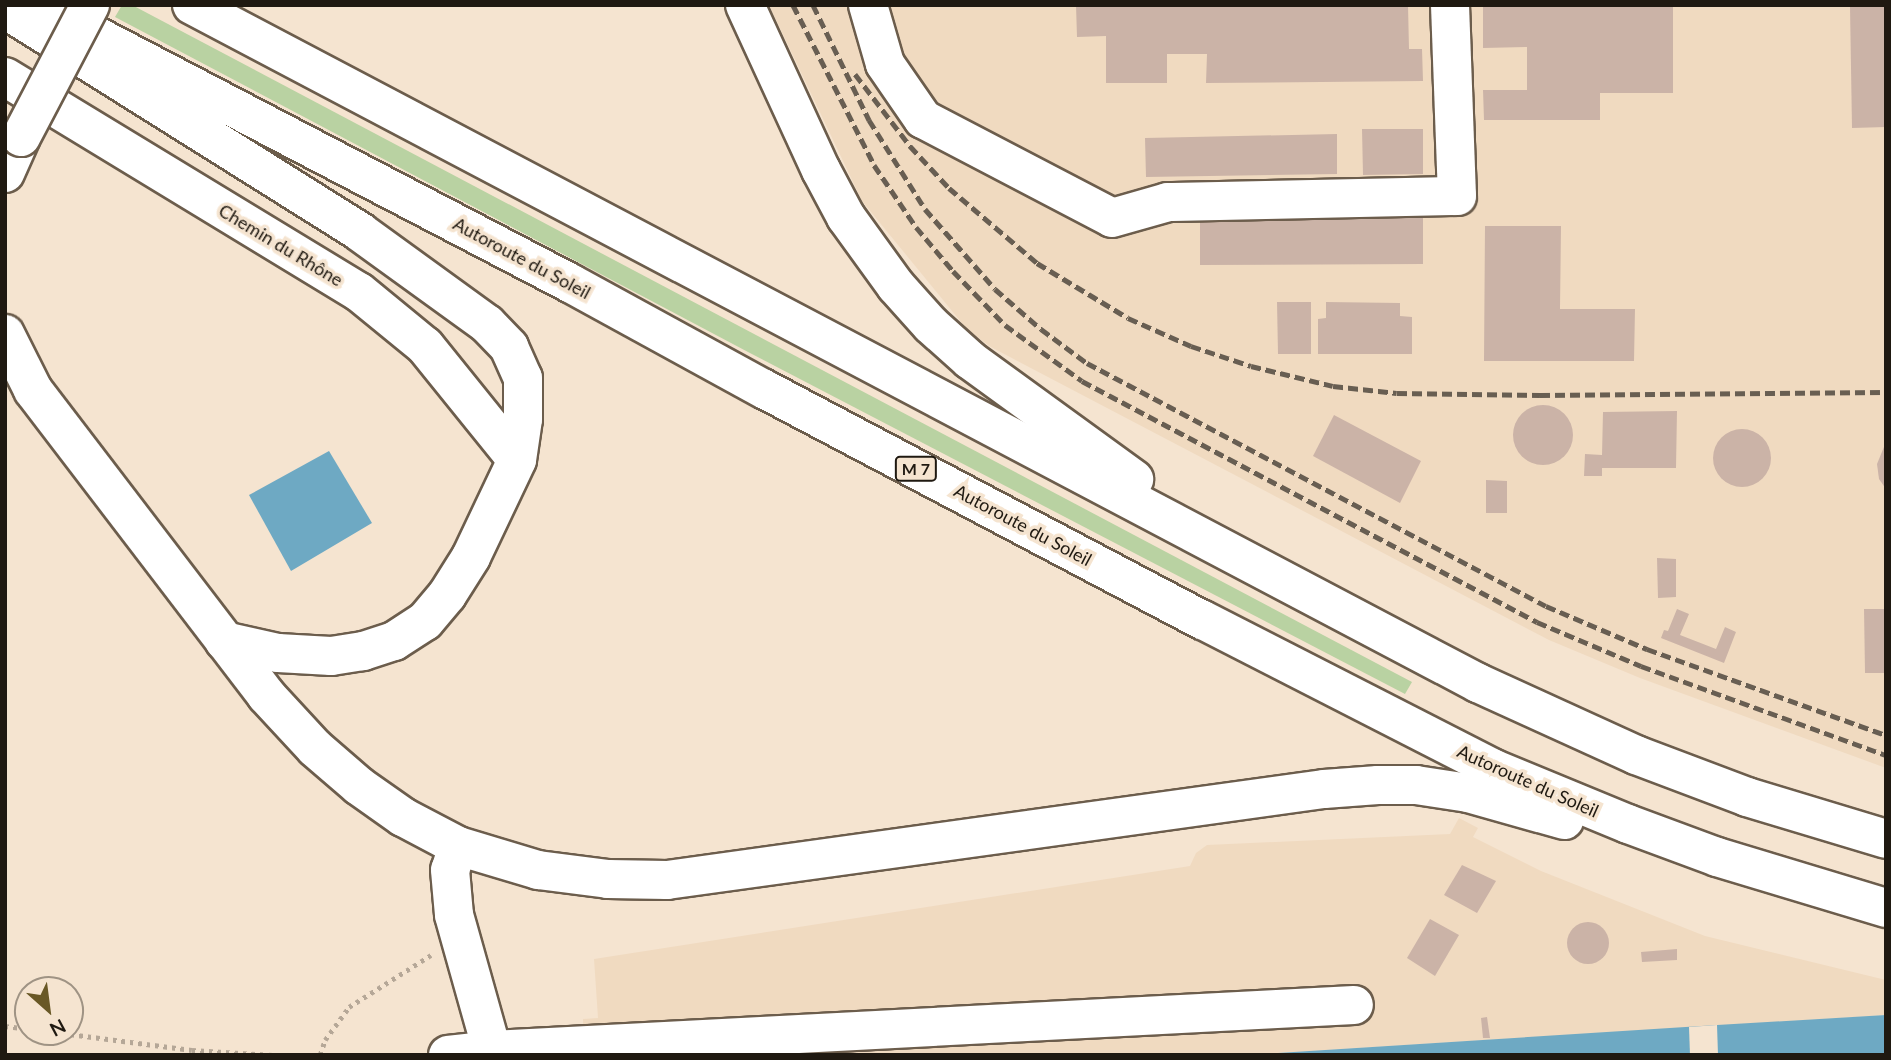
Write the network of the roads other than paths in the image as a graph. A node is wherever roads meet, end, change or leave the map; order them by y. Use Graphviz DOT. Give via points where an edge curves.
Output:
graph roads {
  1 [pos="37,5"];
  2 [pos="90,5"];
  3 [pos="192,5"];
  4 [pos="745,5"];
  5 [pos="868,5"];
  6 [pos="1450,5"];
  7 [pos="5,9"];
  8 [pos="5,77"];
  9 [pos="5,173"];
  10 [pos="5,334"];
  11 [pos="517,460"];
  12 [pos="1261,569"];
  13 [pos="224,641"];
  14 [pos="1886,839"];
  15 [pos="458,846"];
  16 [pos="1815,887"];
  17 [pos="1886,908"];
  18 [pos="1354,1004"];
  19 [pos="492,1050"];
  20 [pos="448,1055"];
  1 -- 16 [label="main road, Autoroute du Soleil / M 7" via="1384,715 1492,768 1628,824"];
  2 -- 9 [label="main road, bridge"];
  3 -- 12 [label="main road"];
  4 -- 12 [label="main road" via="846,217 931,325 1004,388"];
  5 -- 6 [label="main road" via="885,64 923,118 1112,218 1168,202 1457,196"];
  7 -- 11 [label="main road" via="360,232 486,324 509,347 523,378"];
  8 -- 11 [label="main road, Chemin du Rhône" via="359,292 425,346"];
  10 -- 13 [label="main road" via="33,390"];
  11 -- 13 [label="main road" via="471,557 447,595 425,621 394,641 331,656 278,653"];
  12 -- 14 [label="main road" via="1478,683 1636,755 1747,797"];
  13 -- 15 [label="main road" via="315,748 403,817"];
  15 -- 16 [label="main road" via="538,870 608,879 667,880 1324,789 1416,785 1468,793"];
  15 -- 19 [label="main road" via="450,870 459,933"];
  16 -- 17 [label="main road, Autoroute du Soleil / M 7"];
  18 -- 19 [label="main road"];
  19 -- 20 [label="main road"];
}
